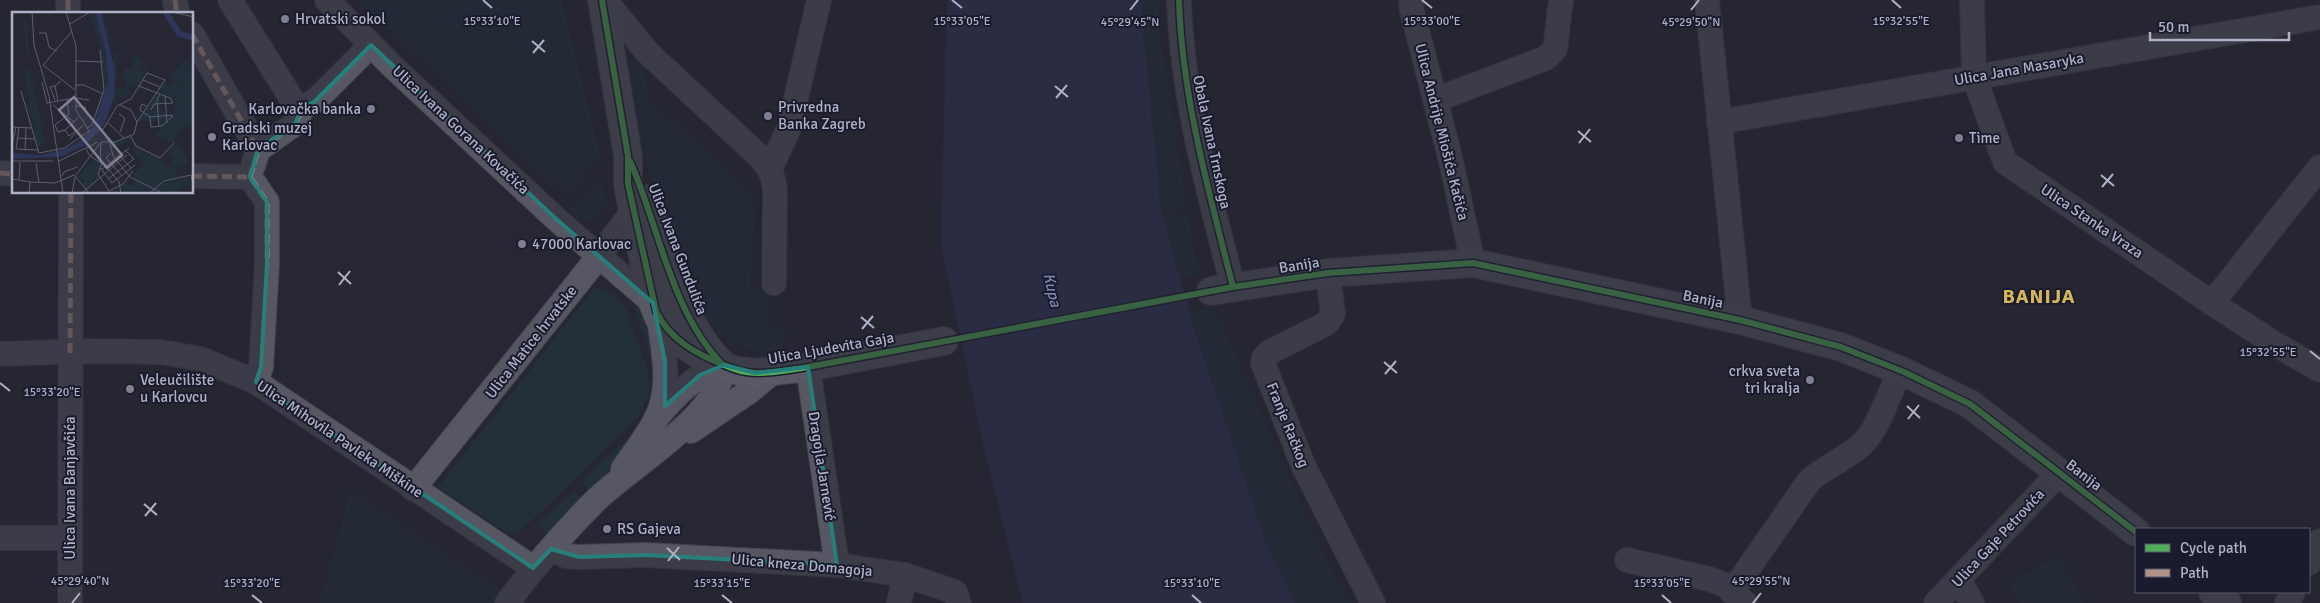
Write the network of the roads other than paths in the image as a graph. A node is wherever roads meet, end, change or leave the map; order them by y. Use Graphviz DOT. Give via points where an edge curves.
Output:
graph roads {
  1 [pos="230,0"];
  2 [pos="327,0"];
  3 [pos="603,0"];
  4 [pos="819,0"];
  5 [pos="1180,0"];
  6 [pos="1411,0"];
  7 [pos="1561,0"];
  8 [pos="1707,0"];
  9 [pos="1972,0"];
  10 [pos="2320,17"];
  11 [pos="194,38"];
  12 [pos="371,45"];
  13 [pos="647,52"];
  14 [pos="611,62"];
  15 [pos="1974,77"];
  16 [pos="1435,100"];
  17 [pos="302,107"];
  18 [pos="1719,122"];
  19 [pos="782,144"];
  20 [pos="751,149"];
  21 [pos="258,150"];
  22 [pos="2320,167"];
  23 [pos="770,169"];
  24 [pos="194,176"];
  25 [pos="250,177"];
  26 [pos="71,194"];
  27 [pos="639,202"];
  28 [pos="600,255"];
  29 [pos="1473,263"];
  30 [pos="1328,273"];
  31 [pos="774,283"];
  32 [pos="1222,289"];
  33 [pos="2212,303"];
  34 [pos="656,310"];
  35 [pos="1740,320"];
  36 [pos="944,341"];
  37 [pos="70,353"];
  38 [pos="0,354"];
  39 [pos="716,356"];
  40 [pos="808,367"];
  41 [pos="2320,370"];
  42 [pos="774,371"];
  43 [pos="1900,371"];
  44 [pos="256,382"];
  45 [pos="656,418"];
  46 [pos="667,442"];
  47 [pos="2060,472"];
  48 [pos="616,482"];
  49 [pos="413,489"];
  50 [pos="2135,531"];
  51 [pos="0,538"];
  52 [pos="70,538"];
  53 [pos="2320,541"];
  54 [pos="551,548"];
  55 [pos="1627,560"];
  56 [pos="2310,560"];
  57 [pos="837,565"];
  58 [pos="533,568"];
  59 [pos="905,575"];
  60 [pos="1959,580"];
  61 [pos="2214,593"];
  62 [pos="1738,597"];
  63 [pos="957,598"];
  64 [pos="70,603"];
  65 [pos="507,603"];
  66 [pos="899,603"];
  67 [pos="1373,603"];
  68 [pos="1936,603"];
  69 [pos="1972,603"];
  70 [pos="2227,603"];
  1 -- 17 [label="street" via="293,101"];
  2 -- 12 [label="street, Ulica Ivana Gorana Kovačića"];
  3 -- 13 [label="street"];
  3 -- 14 [label="main road, Ulica Ivana Gundulića"];
  4 -- 19 [label="street" via="789,128"];
  5 -- 32 [label="street, Obala Ivana Trnskoga" via="1180,42"];
  6 -- 16 [label="street, Ulica Andrije Miošića Kačića"];
  7 -- 16 [label="street" via="1555,49 1546,58"];
  8 -- 18 [label="street"];
  9 -- 15 [label="street, Ulica Stanka Vraza"];
  10 -- 15 [label="street, Ulica Jana Masaryka"];
  11 -- 21 [label="street"];
  12 -- 17 [label="street" via="314,102"];
  12 -- 28 [label="street, Ulica Ivana Gorana Kovačića" via="555,218"];
  13 -- 14 [label="street" via="631,52"];
  13 -- 20 [label="street"];
  14 -- 27 [label="main road, Ulica Ivana Gundulića"];
  15 -- 18 [label="street, Ulica Jana Masaryka"];
  15 -- 33 [label="street, Ulica Stanka Vraza" via="2006,162"];
  16 -- 29 [label="street, Ulica Andrije Miošića Kačića"];
  17 -- 21 [label="street" via="296,123"];
  18 -- 35 [label="street"];
  19 -- 20 [label="street" via="772,149"];
  19 -- 23 [label="street"];
  20 -- 23 [label="street"];
  21 -- 25 [label="street"];
  22 -- 33 [label="street"];
  23 -- 31 [label="street" via="775,191"];
  24 -- 25 [label="street"];
  25 -- 44 [label="street" via="267,202 261,367"];
  26 -- 37 [label="street, Ulica Ivana Banjavčića"];
  27 -- 28 [label="street, Ulica Matice hrvatske"];
  27 -- 34 [label="main road, Ulica Ivana Gundulića"];
  27 -- 39 [label="main road, Ulica Ivana Gundulića" via="693,325"];
  28 -- 34 [label="street, Ulica Ivana Gorana Kovačića"];
  28 -- 49 [label="street, Ulica Matice hrvatske"];
  29 -- 30 [label="main road, Banija"];
  29 -- 35 [label="main road, Banija"];
  30 -- 32 [label="main road, Banija"];
  30 -- 67 [label="street, Franje Račkog" via="1331,318 1327,323 1268,352 1263,363 1303,465"];
  33 -- 41 [label="street, Ulica Stanka Vraza"];
  34 -- 39 [label="main road" via="684,344 708,360"];
  34 -- 45 [label="street, Ulica Ljudevita Gaja" via="665,361 665,387"];
  35 -- 43 [label="main road, Banija" via="1841,347"];
  36 -- 40 [label="main road, Ulica Ljudevita Gaja"];
  37 -- 38 [label="street, Ulica Mihovila Pavleka Miškine"];
  37 -- 44 [label="street, Ulica Mihovila Pavleka Miškine" via="161,352 201,359"];
  37 -- 52 [label="street, Ulica Ivana Banjavčića"];
  39 -- 42 [label="main road, Ulica Ljudevita Gaja" via="745,372"];
  39 -- 45 [label="street, Ulica Ljudevita Gaja"];
  39 -- 46 [label="street, Ulica Ljudevita Gaja" via="722,379 702,408"];
  40 -- 42 [label="main road, Ulica Ljudevita Gaja"];
  40 -- 57 [label="street, Dragojla Jarnević"];
  42 -- 46 [label="street, Ulica Ljudevita Gaja" via="715,416"];
  43 -- 47 [label="main road, Banija" via="1970,404"];
  43 -- 62 [label="street" via="1866,440 1809,481"];
  44 -- 49 [label="street, Ulica Mihovila Pavleka Miškine"];
  45 -- 48 [label="street, Ulica Ljudevita Gaja"];
  46 -- 48 [label="street, Ulica Ljudevita Gaja"];
  47 -- 50 [label="main road, Banija"];
  47 -- 60 [label="street, Ulica Gaje Petrovića"];
  48 -- 54 [label="street, Ulica Ljudevita Gaja"];
  49 -- 58 [label="street, Ulica Mihovila Pavleka Miškine"];
  51 -- 52 [label="street"];
  52 -- 64 [label="street, Ulica Ivana Banjavčića"];
  53 -- 56 [label="street"];
  54 -- 57 [label="street, Ulica kneza Domagoja" via="566,556 579,557 646,555"];
  54 -- 58 [label="street, Ulica Ljudevita Gaja"];
  55 -- 62 [label="street" via="1709,579"];
  57 -- 59 [label="street, Ulica kneza Domagoja"];
  58 -- 65 [label="street, Ulica Ljudevita Gaja"];
  59 -- 63 [label="street, Ulica kneza Domagoja"];
  59 -- 66 [label="street"];
  60 -- 68 [label="street, Ulica Gaje Petrovića"];
  60 -- 69 [label="street"];
  61 -- 70 [label="main road"];
}
